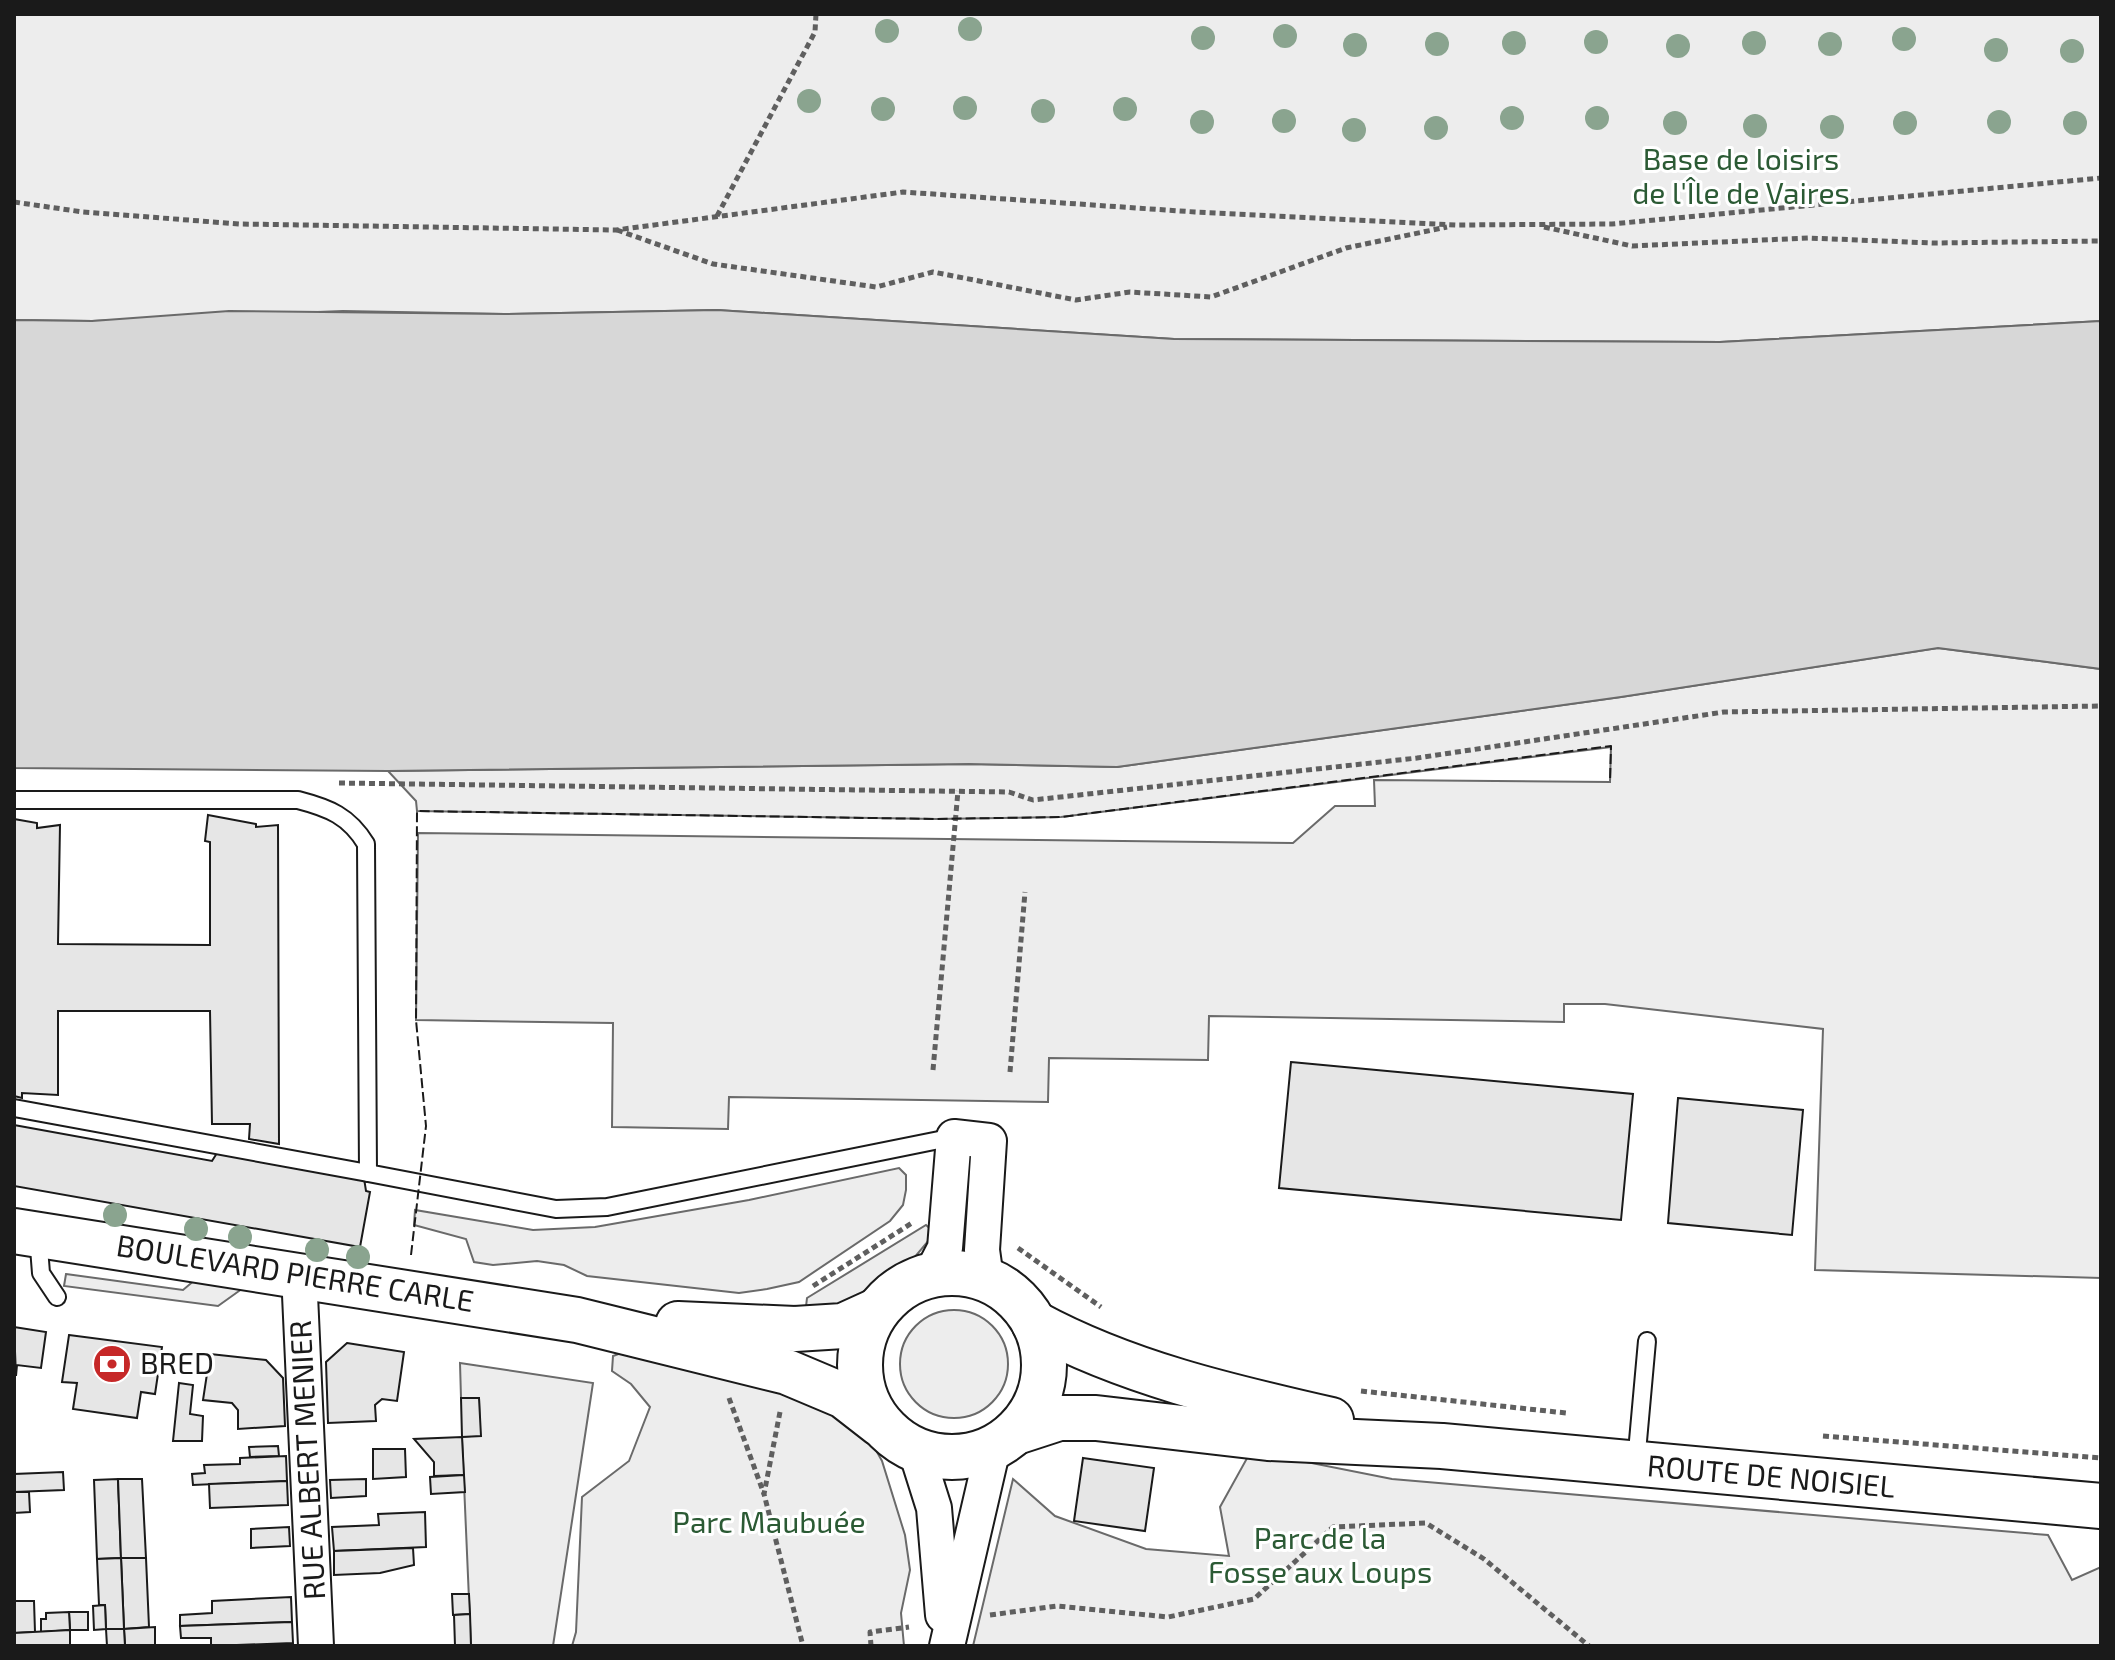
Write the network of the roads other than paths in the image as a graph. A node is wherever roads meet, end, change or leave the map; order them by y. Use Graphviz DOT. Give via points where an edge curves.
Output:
graph roads {
  1 [pos="14,800"];
  2 [pos="14,1108"];
  3 [pos="954,1137"];
  4 [pos="368,1173"];
  5 [pos="26,1232"];
  6 [pos="299,1273"];
  7 [pos="931,1275"];
  8 [pos="986,1279"];
  9 [pos="57,1297"];
  10 [pos="876,1311"];
  11 [pos="577,1320"];
  12 [pos="1034,1323"];
  13 [pos="1647,1341"];
  14 [pos="880,1424"];
  15 [pos="1004,1440"];
  16 [pos="1442,1446"];
  17 [pos="916,1451"];
  18 [pos="1636,1464"];
  19 [pos="2101,1506"];
  20 [pos="947,1634"];
  21 [pos="316,1646"];
  1 -- 4 [label="lane" via="298,800 330,808 355,825 366,844"];
  2 -- 4 [label="lane"];
  3 -- 4 [label="lane" via="607,1207 556,1209"];
  3 -- 7 [label="street" via="945,1248"];
  3 -- 8 [label="street" via="989,1141 982,1250"];
  5 -- 6 [label="main road, BOULEVARD PIERRE CARLE"];
  5 -- 9 [label="lane" via="41,1273"];
  6 -- 11 [label="main road, BOULEVARD PIERRE CARLE"];
  6 -- 21 [label="street, RUE ALBERT MENIER"];
  7 -- 8 [label="main road" via="959,1273"];
  7 -- 10 [label="main road" via="910,1283"];
  8 -- 12 [label="main road" via="1022,1305"];
  10 -- 11 [label="main road, BOULEVARD PIERRE CARLE" via="843,1326 795,1329"];
  10 -- 14 [label="main road" via="863,1339 859,1368 865,1398"];
  11 -- 14 [label="main road, BOULEVARD PIERRE CARLE" via="787,1372 844,1396"];
  12 -- 15 [label="main road" via="1043,1351 1043,1380 1034,1408"];
  12 -- 16 [label="main road, ROUTE DE NOISIEL" via="1110,1358 1229,1396"];
  13 -- 18 [label="lane"];
  14 -- 17 [label="main road"];
  15 -- 16 [label="main road, ROUTE DE NOISIEL" via="1059,1418 1096,1418 1268,1438"];
  15 -- 17 [label="main road" via="968,1456"];
  15 -- 20 [label="street"];
  16 -- 18 [label="main road, ROUTE DE NOISIEL"];
  17 -- 20 [label="street" via="934,1508"];
  18 -- 19 [label="main road, ROUTE DE NOISIEL"];
}
